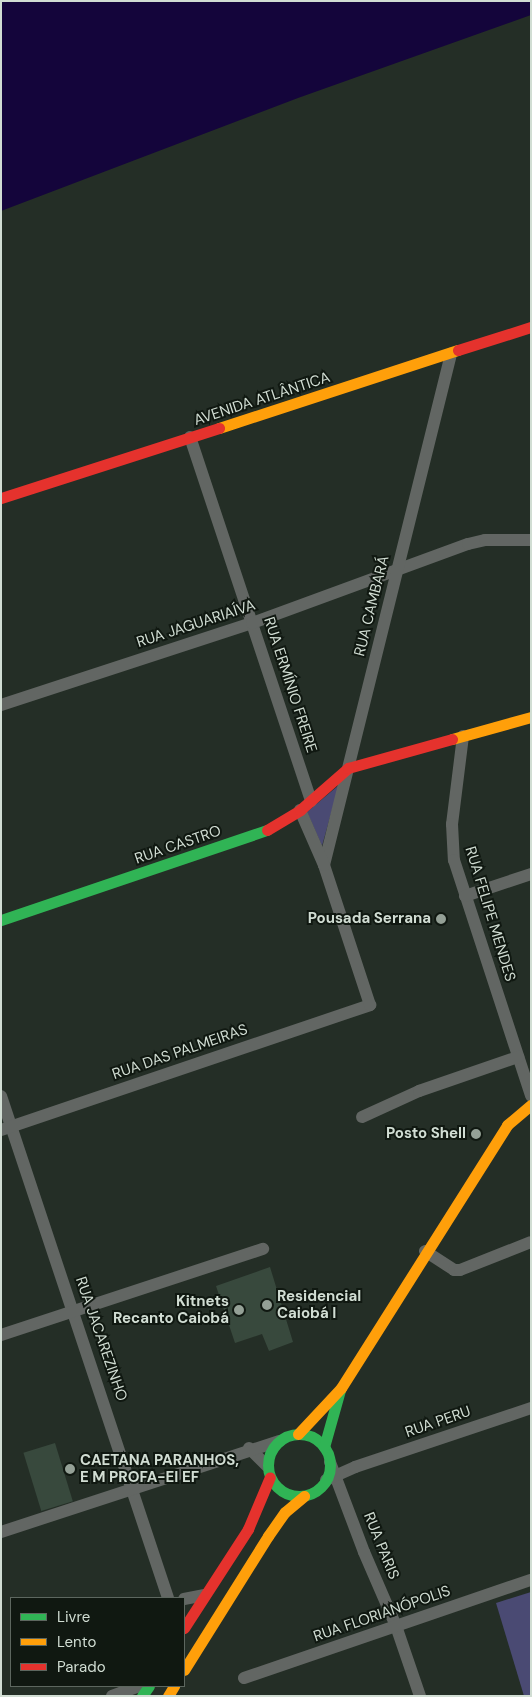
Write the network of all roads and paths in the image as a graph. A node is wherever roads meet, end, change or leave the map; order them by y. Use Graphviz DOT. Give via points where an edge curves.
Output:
graph roads {
  1 [pos="531,327"];
  2 [pos="451,354"];
  3 [pos="190,438"];
  4 [pos="1,498"];
  5 [pos="531,540"];
  6 [pos="398,568"];
  7 [pos="252,623"];
  8 [pos="1,704"];
  9 [pos="531,716"];
  10 [pos="463,736"];
  11 [pos="348,768"];
  12 [pos="311,802"];
  13 [pos="300,810"];
  14 [pos="324,866"];
  15 [pos="531,874"];
  16 [pos="465,896"];
  17 [pos="1,920"];
  18 [pos="518,1058"];
  19 [pos="1,1096"];
  20 [pos="531,1096"];
  21 [pos="531,1105"];
  22 [pos="362,1117"];
  23 [pos="7,1128"];
  24 [pos="531,1242"];
  25 [pos="263,1249"];
  26 [pos="425,1251"];
  27 [pos="75,1311"];
  28 [pos="1,1335"];
  29 [pos="340,1388"];
  30 [pos="531,1408"];
  31 [pos="298,1434"];
  32 [pos="280,1441"];
  33 [pos="249,1448"];
  34 [pos="328,1455"];
  35 [pos="355,1468"];
  36 [pos="269,1472"];
  37 [pos="329,1480"];
  38 [pos="134,1488"];
  39 [pos="304,1496"];
  40 [pos="1,1532"];
  41 [pos="531,1580"];
  42 [pos="205,1595"];
  43 [pos="171,1597"];
  44 [pos="185,1599"];
  45 [pos="185,1626"];
  46 [pos="396,1626"];
  47 [pos="185,1668"];
  48 [pos="244,1678"];
  49 [pos="137,1687"];
  50 [pos="112,1696"];
  51 [pos="420,1696"];
  1 -- 2 [label="street, AVENIDA ATLÂNTICA"];
  2 -- 3 [label="street, AVENIDA ATLÂNTICA"];
  2 -- 6 [label="street, RUA CAMBARÁ"];
  3 -- 4 [label="street, AVENIDA ATLÂNTICA"];
  3 -- 7 [label="street, RUA ERMÍNIO FREIRE"];
  5 -- 6 [label="street, RUA JAGUARIAÍVA" via="485,540"];
  6 -- 7 [label="street, RUA JAGUARIAÍVA"];
  6 -- 11 [label="street, RUA CAMBARÁ"];
  7 -- 8 [label="street, RUA JAGUARIAÍVA"];
  7 -- 12 [label="street, RUA ERMÍNIO FREIRE"];
  9 -- 10 [label="street"];
  10 -- 11 [label="street"];
  10 -- 16 [label="street, RUA FELIPE MENDES" via="451,841"];
  11 -- 12 [label="street, RUA CASTRO"];
  11 -- 14 [label="street, RUA CAMBARÁ"];
  12 -- 13 [label="street, RUA CASTRO"];
  13 -- 14 [label="street"];
  13 -- 17 [label="street, RUA CASTRO" via="256,834"];
  14 -- 23 [label="street, RUA DAS PALMEIRAS" via="370,1004"];
  15 -- 16 [label="street"];
  16 -- 18 [label="street, RUA FELIPE MENDES"];
  18 -- 20 [label="street, RUA FELIPE MENDES"];
  18 -- 22 [label="street" via="419,1090"];
  19 -- 23 [label="street, RUA JACAREZINHO"];
  21 -- 26 [label="street" via="507,1125"];
  23 -- 27 [label="street, RUA JACAREZINHO"];
  24 -- 26 [label="street" via="460,1270 454,1270"];
  25 -- 27 [label="street"];
  26 -- 29 [label="street"];
  27 -- 28 [label="street"];
  27 -- 38 [label="street, RUA JACAREZINHO"];
  29 -- 31 [label="street"];
  29 -- 34 [label="street"];
  30 -- 35 [label="street, RUA PERU"];
  31 -- 32 [label="street"];
  31 -- 34 [label="street" via="313,1437"];
  32 -- 33 [label="street"];
  32 -- 36 [label="street" via="273,1448"];
  33 -- 36 [label="street"];
  33 -- 38 [label="street"];
  34 -- 35 [label="street" via="343,1466"];
  34 -- 37 [label="street"];
  35 -- 37 [label="street, RUA PERU"];
  36 -- 39 [label="street" via="284,1492"];
  36 -- 42 [label="street" via="248,1529"];
  37 -- 39 [label="street"];
  37 -- 46 [label="street, RUA PARIS" via="343,1493"];
  38 -- 40 [label="street"];
  38 -- 43 [label="street, RUA JACAREZINHO"];
  39 -- 47 [label="street" via="279,1520"];
  41 -- 46 [label="street, RUA FLORIANÓPOLIS"];
  42 -- 44 [label="street"];
  42 -- 45 [label="street"];
  46 -- 48 [label="street, RUA FLORIANÓPOLIS"];
  46 -- 51 [label="street, RUA PARIS"];
  49 -- 50 [label="street"];
}
